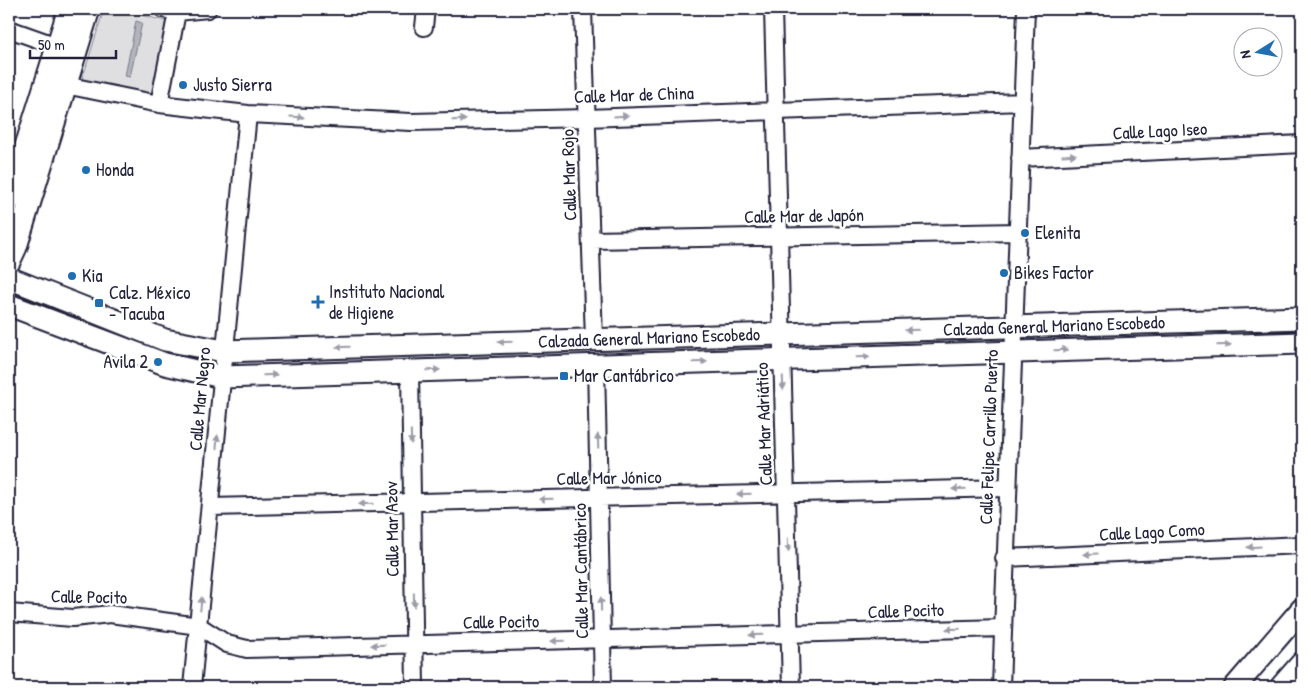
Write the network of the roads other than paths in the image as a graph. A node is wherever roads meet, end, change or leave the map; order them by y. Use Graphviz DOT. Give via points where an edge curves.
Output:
graph roads {
  1 [pos="69,9"];
  2 [pos="89,9"];
  3 [pos="208,9"];
  4 [pos="426,9"];
  5 [pos="583,9"];
  6 [pos="773,9"];
  7 [pos="1026,9"];
  8 [pos="170,10"];
  9 [pos="424,27"];
  10 [pos="9,29"];
  11 [pos="56,46"];
  12 [pos="65,85"];
  13 [pos="1023,102"];
  14 [pos="160,104"];
  15 [pos="776,109"];
  16 [pos="248,114"];
  17 [pos="587,118"];
  18 [pos="1302,144"];
  19 [pos="1020,158"];
  20 [pos="10,192"];
  21 [pos="1018,232"];
  22 [pos="779,237"];
  23 [pos="591,240"];
  24 [pos="9,262"];
  25 [pos="9,278"];
  26 [pos="9,304"];
  27 [pos="1302,318"];
  28 [pos="1014,327"];
  29 [pos="782,334"];
  30 [pos="594,340"];
  31 [pos="1302,343"];
  32 [pos="224,351"];
  33 [pos="1013,352"];
  34 [pos="782,360"];
  35 [pos="596,365"];
  36 [pos="410,371"];
  37 [pos="222,377"];
  38 [pos="1008,488"];
  39 [pos="786,494"];
  40 [pos="600,498"];
  41 [pos="412,502"];
  42 [pos="211,507"];
  43 [pos="1302,545"];
  44 [pos="1004,558"];
  45 [pos="1302,609"];
  46 [pos="9,613"];
  47 [pos="198,626"];
  48 [pos="1002,628"];
  49 [pos="790,634"];
  50 [pos="602,640"];
  51 [pos="414,644"];
  52 [pos="1302,663"];
  53 [pos="192,687"];
  54 [pos="415,687"];
  55 [pos="602,687"];
  56 [pos="791,687"];
  57 [pos="1001,687"];
  58 [pos="1235,687"];
  59 [pos="1281,687"];
  1 -- 11 [label="main road"];
  2 -- 12 [label="main road"];
  3 -- 8 [label="street"];
  4 -- 9 [label="street"];
  5 -- 17 [label="street, Calle Mar Rojo"];
  6 -- 15 [label="street, Calle Mar Adriático"];
  7 -- 13 [label="street, Calle Felipe Carrillo Puerto"];
  8 -- 14 [label="street"];
  10 -- 11 [label="street"];
  11 -- 20 [label="main road"];
  12 -- 14 [label="street, Calle Mar de China"];
  12 -- 24 [label="main road"];
  13 -- 15 [label="street, Calle Mar de China"];
  13 -- 19 [label="street, Calle Felipe Carrillo Puerto"];
  14 -- 16 [label="street, Calle Mar de China"];
  17 -- 15 [label="street, Calle Mar de China, one-way"];
  15 -- 22 [label="street, Calle Mar Adriático"];
  16 -- 17 [label="street, Calle Mar de China, one-way" via="411,122"];
  16 -- 32 [label="street, Calle Mar Negro"];
  17 -- 23 [label="street, Calle Mar Rojo"];
  19 -- 18 [label="street, Calle Lago Iseo, one-way"];
  19 -- 21 [label="street, Calle Felipe Carrillo Puerto"];
  21 -- 22 [label="street, Calle Mar de Japón"];
  21 -- 28 [label="street, Calle Felipe Carrillo Puerto"];
  22 -- 23 [label="street, Calle Mar de Japón"];
  22 -- 29 [label="street, Calle Mar Adriático"];
  23 -- 30 [label="street, Calle Mar Rojo"];
  25 -- 32 [label="main road, Calzada General Mariano Escobedo" via="165,340"];
  26 -- 37 [label="main road, Calzada General Mariano Escobedo" via="164,364"];
  27 -- 28 [label="main road, Calzada General Mariano Escobedo"];
  28 -- 29 [label="main road, Calzada General Mariano Escobedo, one-way"];
  28 -- 33 [label="street, Calle Felipe Carrillo Puerto"];
  29 -- 30 [label="main road, Calzada General Mariano Escobedo"];
  29 -- 34 [label="street, Calle Mar Adriático"];
  30 -- 32 [label="main road, Calzada General Mariano Escobedo, one-way"];
  33 -- 31 [label="main road, Calzada General Mariano Escobedo, one-way"];
  32 -- 37 [label="street, Calle Mar Negro"];
  34 -- 33 [label="main road, Calzada General Mariano Escobedo, one-way"];
  33 -- 38 [label="street, Calle Felipe Carrillo Puerto"];
  35 -- 34 [label="main road, Calzada General Mariano Escobedo, one-way"];
  34 -- 39 [label="street, Calle Mar Adriático, one-way"];
  36 -- 35 [label="main road, Calzada General Mariano Escobedo, one-way"];
  40 -- 35 [label="street, Calle Mar Cantábrico, one-way"];
  37 -- 36 [label="main road, Calzada General Mariano Escobedo, one-way"];
  36 -- 41 [label="street, Calle Mar Azov, one-way"];
  42 -- 37 [label="street, Calle Mar Negro, one-way"];
  38 -- 39 [label="street, Calle Mar Jónico, one-way"];
  38 -- 44 [label="street, Calle Felipe Carrillo Puerto"];
  39 -- 40 [label="street, Calle Mar Jónico, one-way"];
  39 -- 49 [label="street, Calle Mar Adriático, one-way"];
  40 -- 41 [label="street, Calle Mar Jónico, one-way"];
  50 -- 40 [label="street, Calle Mar Cantábrico, one-way"];
  41 -- 42 [label="street, Calle Mar Jónico, one-way"];
  41 -- 51 [label="street, Calle Mar Azov, one-way"];
  47 -- 42 [label="street, Calle Mar Negro, one-way"];
  43 -- 44 [label="street, Calle Lago Como, one-way"];
  44 -- 48 [label="street, Calle Felipe Carrillo Puerto"];
  45 -- 58 [label="main road"];
  46 -- 47 [label="street, Calle Pocito" via="73,618 110,614"];
  51 -- 47 [label="street, Calle Pocito, one-way" via="247,649 227,644"];
  47 -- 53 [label="street, Calle Mar Negro"];
  48 -- 49 [label="street, Calle Pocito, one-way"];
  48 -- 57 [label="street, Calle Felipe Carrillo Puerto"];
  49 -- 50 [label="street, Calle Pocito, one-way"];
  49 -- 56 [label="street, Calle Mar Adriático"];
  50 -- 51 [label="street, Calle Pocito, one-way"];
  50 -- 55 [label="street, Calle Mar Cantábrico"];
  51 -- 54 [label="street, Calle Mar Azov"];
  52 -- 59 [label="main road"];
}
